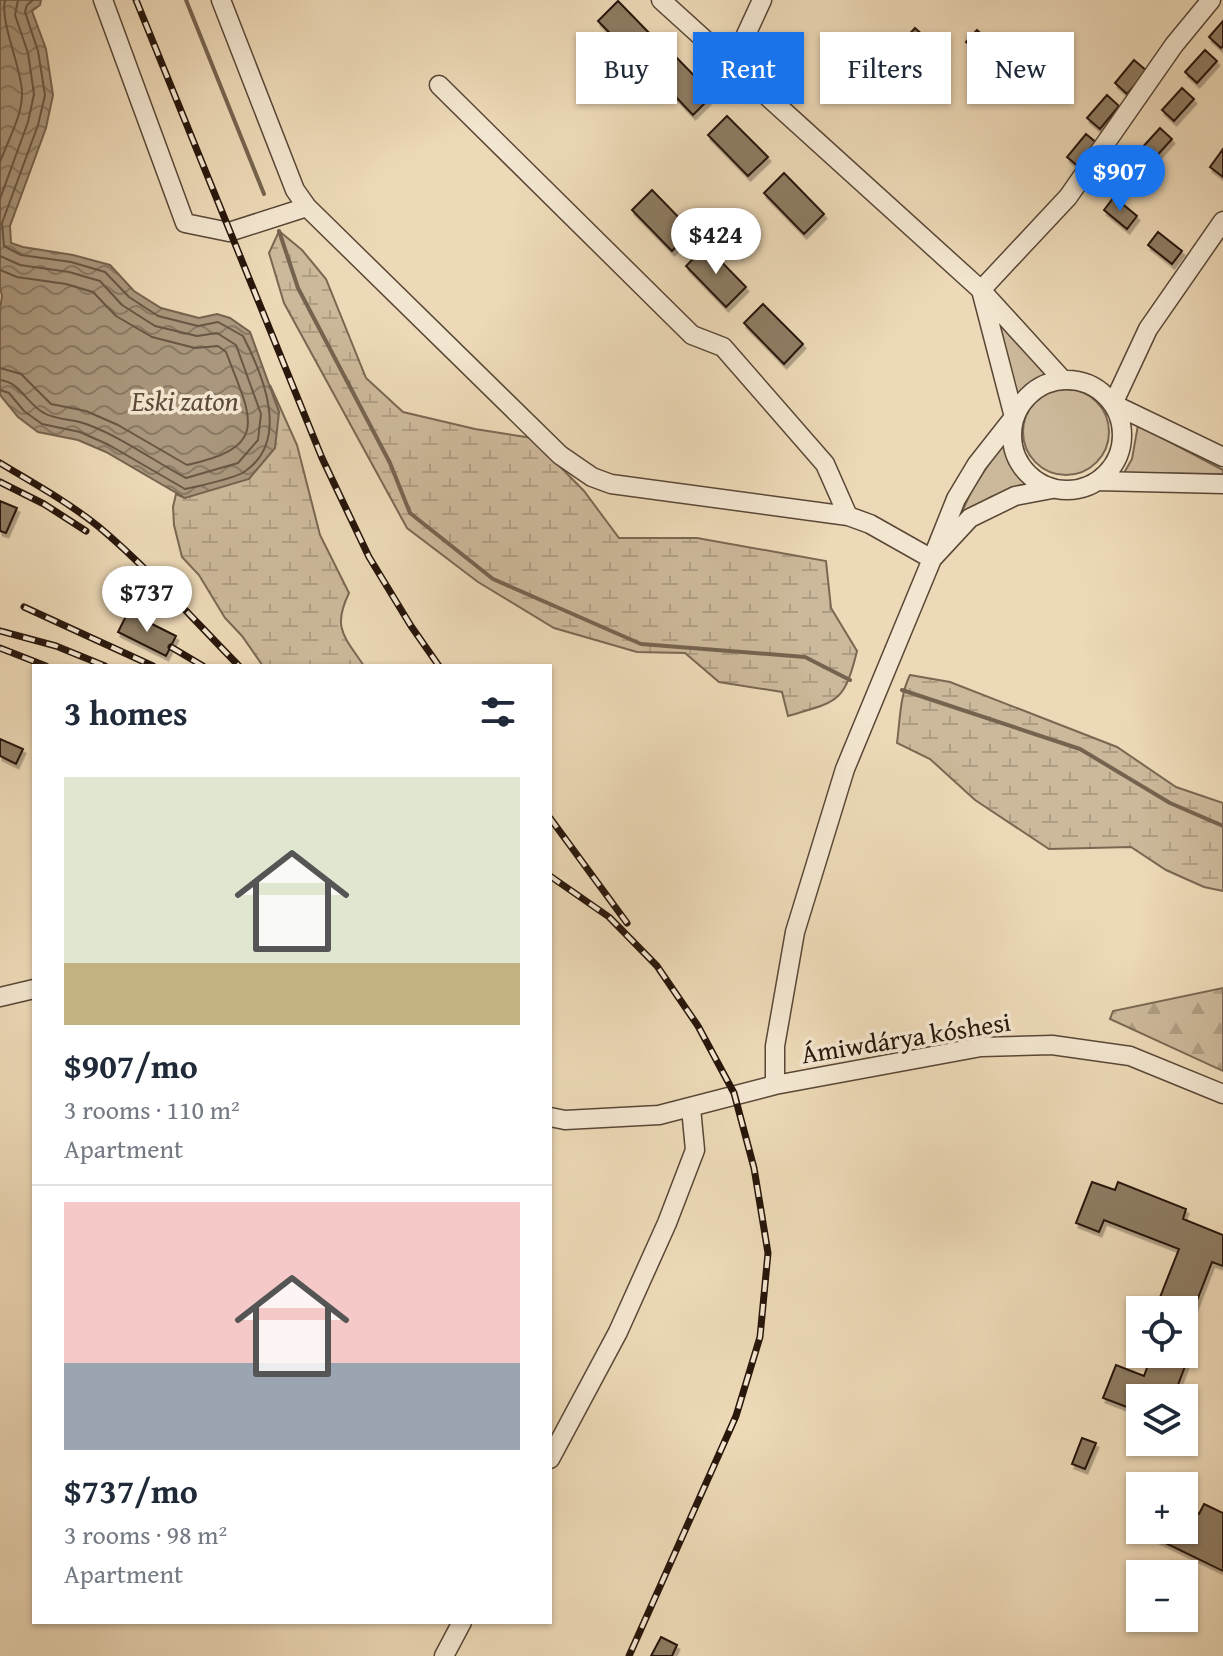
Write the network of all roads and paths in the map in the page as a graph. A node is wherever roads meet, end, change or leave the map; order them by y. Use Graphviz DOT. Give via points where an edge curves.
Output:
graph roads {
  1 [pos="103,0"];
  2 [pos="221,0"];
  3 [pos="661,0"];
  4 [pos="762,0"];
  5 [pos="1211,0"];
  6 [pos="696,32"];
  7 [pos="747,32"];
  8 [pos="439,85"];
  9 [pos="775,104"];
  10 [pos="307,207"];
  11 [pos="1223,221"];
  12 [pos="981,290"];
  13 [pos="1063,380"];
  14 [pos="1113,404"];
  15 [pos="1014,417"];
  16 [pos="1223,457"];
  17 [pos="1098,481"];
  18 [pos="1223,484"];
  19 [pos="1052,489"];
  20 [pos="848,516"];
  21 [pos="932,559"];
  22 [pos="32,989"];
  23 [pos="0,997"];
  24 [pos="775,1085"];
  25 [pos="1223,1094"];
  26 [pos="691,1108"];
  27 [pos="552,1117"];
  28 [pos="552,1455"];
  29 [pos="461,1624"];
  30 [pos="444,1656"];
  1 -- 10 [label="street" via="185,223 229,232"];
  2 -- 10 [label="street" via="295,190"];
  3 -- 6 [label="street"];
  4 -- 7 [label="street"];
  5 -- 12 [label="street" via="1068,197"];
  8 -- 20 [label="street" via="692,335 723,347 825,464"];
  9 -- 12 [label="street"];
  10 -- 20 [label="street" via="560,455 592,477 611,484"];
  11 -- 14 [label="street" via="1148,329"];
  12 -- 13 [label="street"];
  12 -- 15 [label="street"];
  13 -- 14 [label="street" via="1091,385"];
  13 -- 15 [label="street" via="1033,392"];
  14 -- 16 [label="street"];
  14 -- 17 [label="street" via="1123,437 1111,470"];
  15 -- 19 [label="street" via="1012,436 1023,469"];
  15 -- 21 [label="street" via="956,499"];
  17 -- 18 [label="street"];
  17 -- 19 [label="street" via="1068,491"];
  19 -- 21 [label="street" via="1015,496 970,518"];
  20 -- 21 [label="street"];
  21 -- 24 [label="street" via="845,769 795,932 775,1046"];
  22 -- 23 [label="street"];
  24 -- 25 [label="street, Ámiwdárya kóshesi" via="981,1047 1052,1045 1130,1056"];
  24 -- 26 [label="street, Ámiwdárya kóshesi"];
  26 -- 27 [label="street, Ámiwdárya kóshesi" via="622,1119"];
  26 -- 28 [label="street" via="695,1150 667,1223 618,1332"];
  29 -- 30 [label="street"];
}
